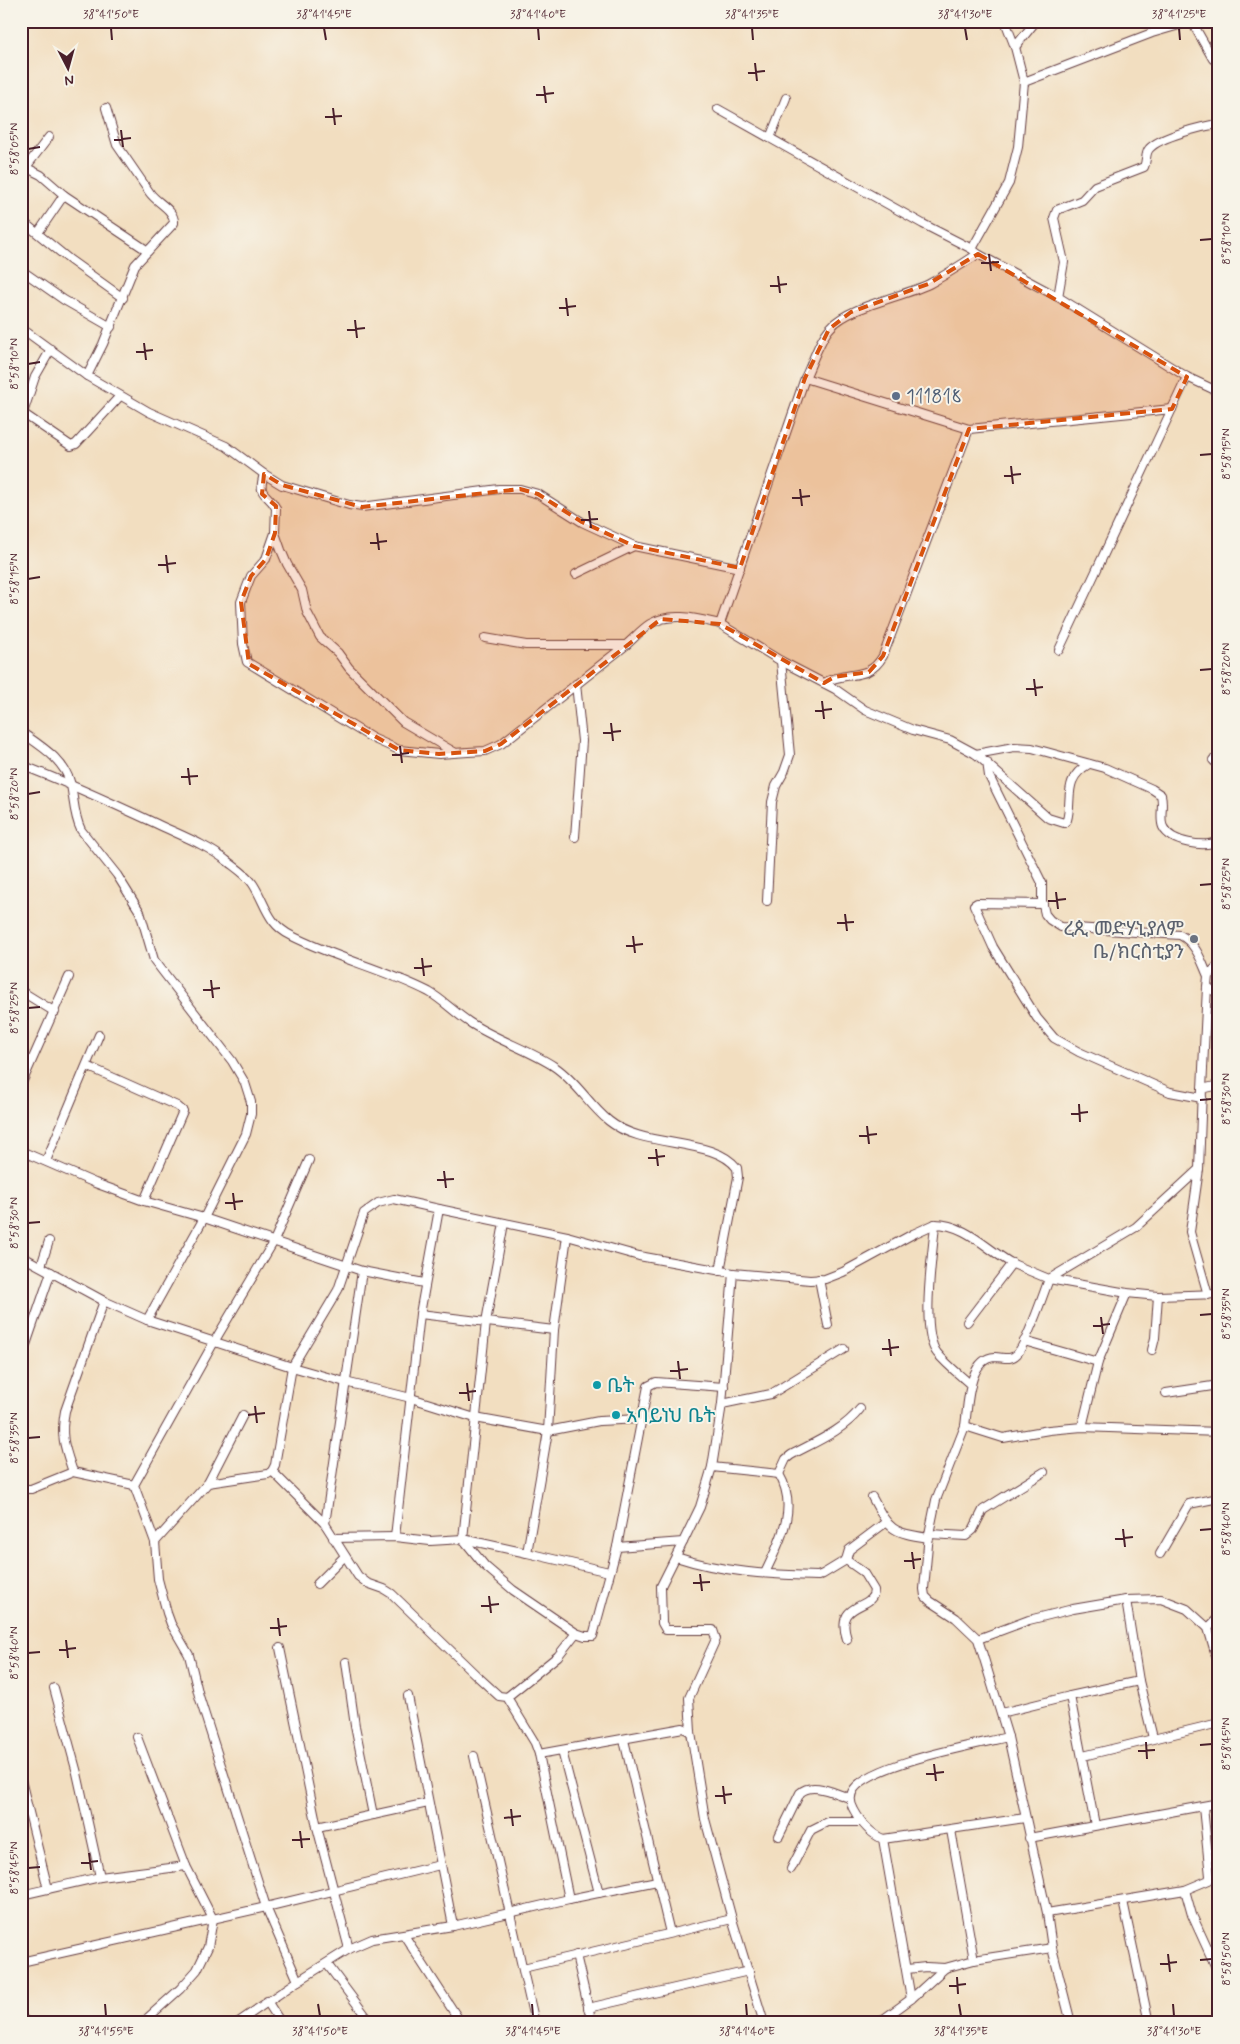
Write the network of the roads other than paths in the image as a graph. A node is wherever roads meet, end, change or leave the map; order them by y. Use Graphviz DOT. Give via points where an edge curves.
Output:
graph roads {
  1 [pos="1005,21"];
  2 [pos="1036,21"];
  3 [pos="1192,22"];
  4 [pos="1015,47"];
  5 [pos="1219,60"];
  6 [pos="1024,82"];
  7 [pos="786,98"];
  8 [pos="106,108"];
  9 [pos="718,109"];
  10 [pos="1219,124"];
  11 [pos="49,136"];
  12 [pos="770,138"];
  13 [pos="24,166"];
  14 [pos="64,195"];
  15 [pos="21,220"];
  16 [pos="38,233"];
  17 [pos="972,248"];
  18 [pos="148,251"];
  19 [pos="978,254"];
  20 [pos="21,270"];
  21 [pos="1058,297"];
  22 [pos="123,298"];
  23 [pos="111,327"];
  24 [pos="21,328"];
  25 [pos="51,349"];
  26 [pos="87,376"];
  27 [pos="1187,376"];
  28 [pos="805,378"];
  29 [pos="1219,392"];
  30 [pos="120,396"];
  31 [pos="1172,409"];
  32 [pos="22,412"];
  33 [pos="969,429"];
  34 [pos="264,474"];
  35 [pos="275,534"];
  36 [pos="634,546"];
  37 [pos="740,568"];
  38 [pos="576,574"];
  39 [pos="720,624"];
  40 [pos="485,638"];
  41 [pos="626,644"];
  42 [pos="1059,650"];
  43 [pos="781,661"];
  44 [pos="576,684"];
  45 [pos="824,684"];
  46 [pos="21,732"];
  47 [pos="454,752"];
  48 [pos="976,754"];
  49 [pos="986,762"];
  50 [pos="1088,764"];
  51 [pos="21,765"];
  52 [pos="70,784"];
  53 [pos="575,837"];
  54 [pos="1219,841"];
  55 [pos="767,901"];
  56 [pos="1042,904"];
  57 [pos="1219,964"];
  58 [pos="1208,976"];
  59 [pos="69,977"];
  60 [pos="1207,987"];
  61 [pos="21,991"];
  62 [pos="1219,994"];
  63 [pos="55,1012"];
  64 [pos="99,1035"];
  65 [pos="88,1066"];
  66 [pos="21,1085"];
  67 [pos="1219,1085"];
  68 [pos="1202,1089"];
  69 [pos="1202,1098"];
  70 [pos="21,1151"];
  71 [pos="309,1160"];
  72 [pos="46,1161"];
  73 [pos="1199,1169"];
  74 [pos="144,1201"];
  75 [pos="439,1209"];
  76 [pos="204,1218"];
  77 [pos="504,1223"];
  78 [pos="935,1224"];
  79 [pos="567,1236"];
  80 [pos="49,1241"];
  81 [pos="274,1241"];
  82 [pos="21,1256"];
  83 [pos="1012,1263"];
  84 [pos="347,1264"];
  85 [pos="41,1266"];
  86 [pos="362,1271"];
  87 [pos="720,1271"];
  88 [pos="51,1272"];
  89 [pos="733,1273"];
  90 [pos="819,1279"];
  91 [pos="1049,1279"];
  92 [pos="424,1283"];
  93 [pos="1127,1293"];
  94 [pos="1219,1294"];
  95 [pos="1208,1295"];
  96 [pos="1158,1296"];
  97 [pos="104,1301"];
  98 [pos="420,1314"];
  99 [pos="147,1320"];
  100 [pos="486,1322"];
  101 [pos="967,1322"];
  102 [pos="828,1325"];
  103 [pos="554,1330"];
  104 [pos="1024,1341"];
  105 [pos="214,1342"];
  106 [pos="844,1349"];
  107 [pos="1152,1350"];
  108 [pos="21,1359"];
  109 [pos="1098,1362"];
  110 [pos="292,1367"];
  111 [pos="346,1382"];
  112 [pos="971,1385"];
  113 [pos="1219,1385"];
  114 [pos="724,1387"];
  115 [pos="1166,1393"];
  116 [pos="411,1398"];
  117 [pos="722,1404"];
  118 [pos="860,1409"];
  119 [pos="243,1415"];
  120 [pos="475,1418"];
  121 [pos="642,1418"];
  122 [pos="965,1426"];
  123 [pos="1082,1427"];
  124 [pos="548,1431"];
  125 [pos="1219,1432"];
  126 [pos="712,1467"];
  127 [pos="272,1471"];
  128 [pos="73,1472"];
  129 [pos="1044,1472"];
  130 [pos="779,1474"];
  131 [pos="208,1483"];
  132 [pos="134,1484"];
  133 [pos="21,1489"];
  134 [pos="872,1497"];
  135 [pos="1219,1498"];
  136 [pos="885,1523"];
  137 [pos="325,1524"];
  138 [pos="929,1536"];
  139 [pos="333,1538"];
  140 [pos="395,1538"];
  141 [pos="463,1539"];
  142 [pos="156,1542"];
  143 [pos="683,1542"];
  144 [pos="617,1547"];
  145 [pos="527,1553"];
  146 [pos="1160,1554"];
  147 [pos="345,1556"];
  148 [pos="676,1557"];
  149 [pos="846,1560"];
  150 [pos="609,1572"];
  151 [pos="765,1573"];
  152 [pos="317,1584"];
  153 [pos="1126,1600"];
  154 [pos="1219,1617"];
  155 [pos="1208,1628"];
  156 [pos="576,1633"];
  157 [pos="847,1639"];
  158 [pos="978,1639"];
  159 [pos="280,1648"];
  160 [pos="346,1662"];
  161 [pos="1219,1666"];
  162 [pos="1139,1681"];
  163 [pos="54,1688"];
  164 [pos="408,1696"];
  165 [pos="1070,1696"];
  166 [pos="507,1697"];
  167 [pos="1001,1713"];
  168 [pos="1219,1722"];
  169 [pos="691,1732"];
  170 [pos="137,1737"];
  171 [pos="1008,1737"];
  172 [pos="1153,1738"];
  173 [pos="624,1740"];
  174 [pos="562,1751"];
  175 [pos="539,1754"];
  176 [pos="474,1756"];
  177 [pos="1083,1756"];
  178 [pos="21,1780"];
  179 [pos="850,1798"];
  180 [pos="428,1803"];
  181 [pos="1219,1803"];
  182 [pos="1203,1807"];
  183 [pos="373,1815"];
  184 [pos="1025,1818"];
  185 [pos="861,1822"];
  186 [pos="1096,1825"];
  187 [pos="317,1827"];
  188 [pos="952,1830"];
  189 [pos="779,1836"];
  190 [pos="1029,1838"];
  191 [pos="883,1839"];
  192 [pos="440,1864"];
  193 [pos="186,1866"];
  194 [pos="791,1869"];
  195 [pos="100,1877"];
  196 [pos="657,1881"];
  197 [pos="48,1889"];
  198 [pos="333,1890"];
  199 [pos="1185,1890"];
  200 [pos="599,1893"];
  201 [pos="21,1895"];
  202 [pos="569,1899"];
  203 [pos="1123,1901"];
  204 [pos="266,1907"];
  205 [pos="1047,1913"];
  206 [pos="511,1914"];
  207 [pos="213,1919"];
  208 [pos="732,1919"];
  209 [pos="452,1926"];
  210 [pos="670,1933"];
  211 [pos="404,1935"];
  212 [pos="1052,1948"];
  213 [pos="349,1949"];
  214 [pos="576,1955"];
  215 [pos="974,1960"];
  216 [pos="21,1962"];
  217 [pos="327,1964"];
  218 [pos="523,1968"];
  219 [pos="945,1968"];
  220 [pos="907,1969"];
  221 [pos="749,1972"];
  222 [pos="1219,1974"];
  223 [pos="298,1980"];
  224 [pos="911,1999"];
  225 [pos="267,2001"];
  226 [pos="588,2008"];
  227 [pos="21,2018"];
  228 [pos="26,2023"];
  229 [pos="142,2023"];
  230 [pos="237,2023"];
  231 [pos="281,2023"];
  232 [pos="372,2023"];
  233 [pos="461,2023"];
  234 [pos="535,2023"];
  235 [pos="592,2023"];
  236 [pos="764,2023"];
  237 [pos="878,2023"];
  238 [pos="1071,2023"];
  239 [pos="1149,2023"];
  1 -- 4 [label="street"];
  2 -- 4 [label="street"];
  3 -- 5 [label="street" via="1213,58"];
  3 -- 6 [label="street" via="1152,33"];
  4 -- 6 [label="street"];
  6 -- 17 [label="street" via="1015,165 1009,183"];
  7 -- 12 [label="street"];
  8 -- 18 [label="street" via="117,145 156,201 175,219"];
  9 -- 12 [label="street"];
  10 -- 21 [label="street" via="1182,132 1151,147 1144,167 1095,186 1074,205 1059,208 1054,218 1064,257"];
  11 -- 13 [label="street"];
  12 -- 17 [label="street"];
  13 -- 14 [label="street"];
  14 -- 16 [label="street"];
  14 -- 18 [label="street"];
  15 -- 16 [label="street"];
  16 -- 22 [label="street"];
  17 -- 19 [label="street"];
  18 -- 22 [label="street" via="135,265"];
  19 -- 21 [label="street"];
  19 -- 28 [label="street" via="928,284 851,312 836,322 829,329"];
  20 -- 23 [label="street"];
  21 -- 27 [label="street"];
  22 -- 23 [label="street"];
  23 -- 26 [label="street"];
  24 -- 25 [label="street"];
  25 -- 26 [label="street"];
  25 -- 32 [label="street" via="35,377"];
  26 -- 30 [label="street"];
  27 -- 29 [label="street"];
  27 -- 31 [label="street"];
  28 -- 33 [label="street"];
  28 -- 37 [label="street"];
  30 -- 32 [label="street" via="71,446"];
  30 -- 34 [label="street" via="148,412 226,446"];
  31 -- 33 [label="street"];
  31 -- 42 [label="street"];
  33 -- 45 [label="street" via="876,667 868,672 834,678"];
  34 -- 35 [label="street" via="262,494 276,508"];
  34 -- 36 [label="street" via="282,485 362,507 520,489 538,494 582,522"];
  35 -- 47 [label="street" via="320,637 403,722"];
  35 -- 47 [label="street" via="266,560 251,576 241,602 247,662 372,738 399,750 439,754"];
  36 -- 37 [label="street"];
  36 -- 38 [label="street"];
  37 -- 39 [label="street"];
  39 -- 41 [label="street" via="672,616 650,624"];
  39 -- 43 [label="street"];
  40 -- 41 [label="street" via="526,645"];
  41 -- 44 [label="street"];
  43 -- 45 [label="street"];
  43 -- 55 [label="street" via="790,754 772,802"];
  44 -- 47 [label="street" via="502,744 485,751"];
  44 -- 53 [label="street" via="582,741"];
  45 -- 48 [label="street" via="865,710 912,730 950,740"];
  46 -- 52 [label="street" via="64,767"];
  48 -- 49 [label="street"];
  48 -- 50 [label="street" via="1020,747"];
  49 -- 50 [label="street" via="1048,818 1061,823 1068,817 1070,786"];
  49 -- 56 [label="street" via="1042,883"];
  50 -- 54 [label="street" via="1105,768 1158,792 1162,798 1162,824 1168,833 1196,844"];
  51 -- 52 [label="street"];
  52 -- 76 [label="street" via="81,830 117,875 140,912 154,960 232,1061 245,1083 251,1102 246,1134"];
  52 -- 87 [label="street" via="201,845 226,860 251,881 269,918 290,936 430,992 470,1023 554,1066 571,1079 594,1108 612,1123 634,1134 662,1142 696,1146 727,1158 737,1168 738,1177"];
  56 -- 58 [label="street" via="1045,914 1061,927 1180,935 1194,945"];
  56 -- 69 [label="street" via="974,905 993,947 1042,1024 1054,1038 1080,1052 1170,1092"];
  57 -- 58 [label="street"];
  58 -- 60 [label="street"];
  59 -- 63 [label="street"];
  60 -- 62 [label="street"];
  60 -- 68 [label="street"];
  61 -- 63 [label="street"];
  63 -- 66 [label="street"];
  64 -- 65 [label="street"];
  65 -- 72 [label="street"];
  65 -- 74 [label="street" via="183,1111"];
  67 -- 68 [label="street"];
  68 -- 69 [label="street"];
  69 -- 73 [label="street"];
  70 -- 72 [label="street"];
  71 -- 81 [label="street"];
  72 -- 74 [label="street"];
  73 -- 91 [label="street" via="1136,1227"];
  73 -- 95 [label="street" via="1190,1232"];
  74 -- 76 [label="street"];
  75 -- 77 [label="street"];
  75 -- 84 [label="street" via="394,1199 370,1206 364,1213"];
  75 -- 92 [label="street"];
  76 -- 81 [label="street"];
  76 -- 99 [label="street"];
  77 -- 79 [label="street"];
  77 -- 100 [label="street"];
  78 -- 83 [label="street" via="965,1231"];
  78 -- 90 [label="street" via="843,1272"];
  78 -- 112 [label="street" via="928,1316 931,1339 937,1353"];
  79 -- 87 [label="street" via="639,1256"];
  79 -- 103 [label="street"];
  80 -- 85 [label="street"];
  81 -- 84 [label="street"];
  81 -- 105 [label="street"];
  82 -- 85 [label="street"];
  83 -- 91 [label="street"];
  83 -- 101 [label="street"];
  84 -- 86 [label="street"];
  84 -- 110 [label="street" via="338,1290"];
  85 -- 88 [label="street"];
  86 -- 92 [label="street"];
  86 -- 111 [label="street"];
  87 -- 89 [label="street"];
  88 -- 97 [label="street"];
  88 -- 108 [label="street"];
  89 -- 90 [label="street"];
  89 -- 114 [label="street"];
  90 -- 102 [label="street"];
  91 -- 93 [label="street"];
  91 -- 104 [label="street"];
  92 -- 98 [label="street"];
  93 -- 96 [label="street"];
  93 -- 109 [label="street"];
  94 -- 95 [label="street"];
  95 -- 96 [label="street"];
  96 -- 107 [label="street" via="1156,1338"];
  97 -- 99 [label="street"];
  97 -- 128 [label="street" via="65,1411 63,1442"];
  98 -- 100 [label="street"];
  98 -- 116 [label="street"];
  99 -- 105 [label="street"];
  100 -- 103 [label="street"];
  100 -- 120 [label="street"];
  103 -- 124 [label="street"];
  104 -- 109 [label="street"];
  104 -- 112 [label="street" via="1017,1354 1009,1358 994,1357 981,1363 974,1372"];
  105 -- 110 [label="street"];
  105 -- 132 [label="street"];
  106 -- 117 [label="street" via="770,1394"];
  109 -- 123 [label="street"];
  110 -- 111 [label="street"];
  110 -- 127 [label="street"];
  111 -- 116 [label="street"];
  111 -- 137 [label="street"];
  112 -- 122 [label="street"];
  113 -- 115 [label="street"];
  114 -- 117 [label="street"];
  114 -- 121 [label="street" via="651,1383"];
  116 -- 120 [label="street"];
  116 -- 140 [label="street"];
  117 -- 126 [label="street"];
  118 -- 130 [label="street" via="842,1426 786,1459"];
  119 -- 131 [label="street"];
  120 -- 124 [label="street"];
  120 -- 141 [label="street"];
  121 -- 124 [label="street" via="599,1421"];
  121 -- 144 [label="street"];
  122 -- 123 [label="street" via="1003,1438"];
  122 -- 138 [label="street" via="936,1500"];
  123 -- 125 [label="street"];
  124 -- 145 [label="street"];
  126 -- 130 [label="street"];
  126 -- 143 [label="street" via="700,1507"];
  127 -- 131 [label="street"];
  127 -- 137 [label="street"];
  128 -- 132 [label="street"];
  128 -- 133 [label="street" via="31,1489"];
  129 -- 138 [label="street" via="983,1510 973,1530 966,1536"];
  130 -- 151 [label="street" via="787,1491 788,1512 784,1532"];
  131 -- 142 [label="street"];
  132 -- 142 [label="street"];
  134 -- 136 [label="street"];
  135 -- 146 [label="street" via="1189,1504"];
  136 -- 138 [label="street" via="900,1533"];
  136 -- 149 [label="street" via="849,1550"];
  137 -- 139 [label="street"];
  138 -- 158 [label="street" via="925,1596"];
  139 -- 140 [label="street"];
  139 -- 147 [label="street"];
  140 -- 141 [label="street"];
  141 -- 145 [label="street"];
  141 -- 156 [label="street" via="485,1566 513,1590"];
  142 -- 204 [label="street" via="158,1579 167,1613 191,1663"];
  143 -- 144 [label="street"];
  143 -- 148 [label="street"];
  144 -- 150 [label="street"];
  145 -- 150 [label="street"];
  147 -- 152 [label="street"];
  147 -- 166 [label="street" via="358,1576 373,1587 392,1594 476,1676 499,1696"];
  148 -- 151 [label="street" via="702,1565"];
  148 -- 169 [label="street" via="661,1586 663,1627 666,1630 713,1630 716,1635 689,1698"];
  149 -- 151 [label="street" via="818,1576"];
  149 -- 157 [label="street" via="862,1572 874,1590 870,1600 846,1615"];
  150 -- 156 [label="street" via="595,1633 590,1636"];
  153 -- 155 [label="street" via="1161,1599 1187,1609"];
  153 -- 158 [label="street" via="1030,1620"];
  153 -- 162 [label="street"];
  154 -- 155 [label="street"];
  155 -- 161 [label="street"];
  156 -- 166 [label="street" via="558,1656"];
  158 -- 167 [label="street"];
  159 -- 187 [label="street"];
  160 -- 183 [label="street"];
  162 -- 165 [label="street"];
  162 -- 172 [label="street"];
  163 -- 195 [label="street"];
  164 -- 180 [label="street"];
  165 -- 167 [label="street"];
  165 -- 177 [label="street"];
  166 -- 175 [label="street"];
  167 -- 171 [label="street"];
  168 -- 172 [label="street"];
  169 -- 173 [label="street" via="683,1728"];
  169 -- 208 [label="street" via="705,1819"];
  170 -- 193 [label="street"];
  171 -- 179 [label="street" via="903,1763 861,1781"];
  171 -- 184 [label="street"];
  172 -- 177 [label="street"];
  173 -- 174 [label="street"];
  173 -- 196 [label="street"];
  174 -- 175 [label="street"];
  174 -- 200 [label="street"];
  175 -- 202 [label="street"];
  176 -- 206 [label="street"];
  177 -- 186 [label="street"];
  178 -- 197 [label="street"];
  179 -- 185 [label="street"];
  179 -- 189 [label="street" via="818,1788 804,1789"];
  180 -- 183 [label="street"];
  180 -- 192 [label="street"];
  181 -- 182 [label="street"];
  182 -- 186 [label="street"];
  182 -- 199 [label="street" via="1210,1876 1209,1880"];
  183 -- 187 [label="street"];
  184 -- 188 [label="street"];
  184 -- 190 [label="street"];
  185 -- 191 [label="street"];
  185 -- 194 [label="street" via="827,1822 811,1830"];
  186 -- 190 [label="street"];
  187 -- 198 [label="street"];
  188 -- 191 [label="street"];
  188 -- 215 [label="street"];
  190 -- 205 [label="street"];
  191 -- 220 [label="street"];
  192 -- 198 [label="street"];
  192 -- 209 [label="street"];
  193 -- 195 [label="street"];
  193 -- 207 [label="street"];
  195 -- 197 [label="street"];
  196 -- 200 [label="street"];
  196 -- 210 [label="street"];
  197 -- 201 [label="street"];
  198 -- 204 [label="street"];
  198 -- 213 [label="street"];
  199 -- 203 [label="street"];
  199 -- 222 [label="street" via="1192,1916"];
  200 -- 202 [label="street"];
  202 -- 206 [label="street"];
  203 -- 205 [label="street"];
  203 -- 239 [label="street"];
  204 -- 207 [label="street"];
  204 -- 223 [label="street"];
  205 -- 212 [label="street"];
  206 -- 209 [label="street"];
  206 -- 218 [label="street"];
  207 -- 216 [label="street"];
  207 -- 229 [label="street" via="208,1947 197,1970"];
  208 -- 210 [label="street"];
  208 -- 221 [label="street"];
  209 -- 211 [label="street"];
  210 -- 214 [label="street"];
  211 -- 213 [label="street" via="380,1937"];
  211 -- 233 [label="street"];
  212 -- 215 [label="street"];
  212 -- 238 [label="street"];
  213 -- 217 [label="street"];
  214 -- 218 [label="street"];
  214 -- 226 [label="street"];
  215 -- 219 [label="street"];
  217 -- 223 [label="street"];
  217 -- 232 [label="street"];
  218 -- 234 [label="street"];
  219 -- 220 [label="street"];
  219 -- 224 [label="street"];
  220 -- 224 [label="street"];
  221 -- 226 [label="street"];
  221 -- 236 [label="street"];
  223 -- 225 [label="street"];
  224 -- 237 [label="street"];
  225 -- 230 [label="street"];
  225 -- 231 [label="street"];
  226 -- 235 [label="street"];
  227 -- 228 [label="street"];
}
